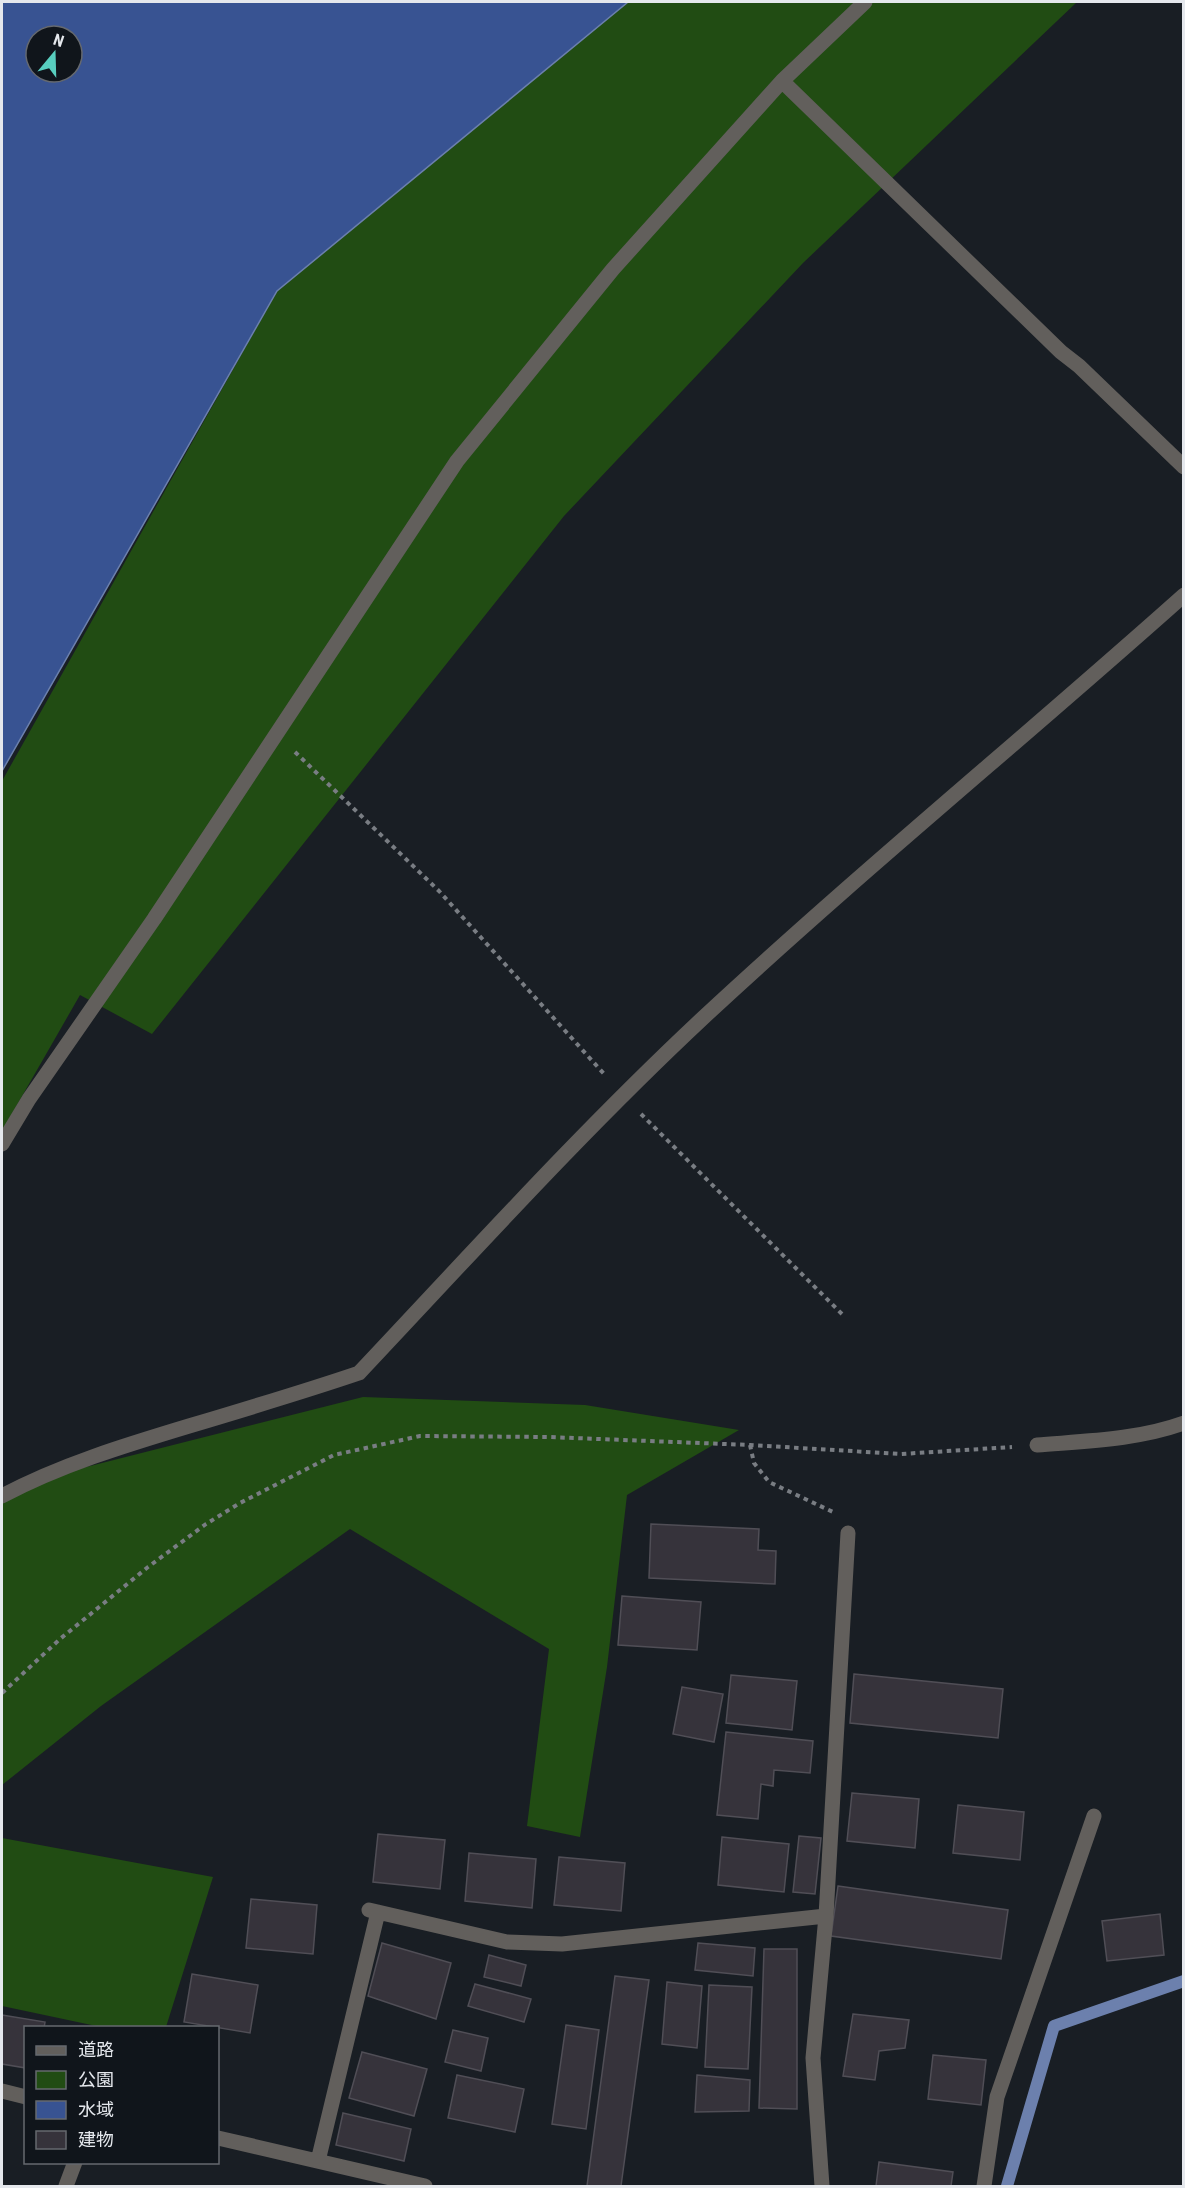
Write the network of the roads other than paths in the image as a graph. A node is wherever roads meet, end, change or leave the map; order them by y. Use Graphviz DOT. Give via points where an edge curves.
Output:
graph roads {
  1 [pos="866,2"];
  2 [pos="782,81"];
  3 [pos="1184,467"];
  4 [pos="1184,595"];
  5 [pos="2,1144"];
  6 [pos="1184,1423"];
  7 [pos="1037,1446"];
  8 [pos="2,1496"];
  9 [pos="848,1533"];
  10 [pos="1094,1816"];
  11 [pos="826,1916"];
  12 [pos="2,2091"];
  13 [pos="24,2096"];
  14 [pos="219,2138"];
  15 [pos="318,2161"];
  16 [pos="75,2164"];
  17 [pos="66,2187"];
  18 [pos="425,2187"];
  19 [pos="822,2187"];
  20 [pos="984,2187"];
  1 -- 2 [label="street"];
  2 -- 3 [label="street"];
  2 -- 5 [label="street" via="613,269 458,461"];
  4 -- 8 [label="street" via="927,817 622,1095 359,1373 126,1445 27,1482"];
  6 -- 7 [label="street" via="1108,1439"];
  9 -- 11 [label="street"];
  10 -- 20 [label="street" via="997,2097"];
  11 -- 15 [label="street" via="562,1944 507,1942 373,1911"];
  11 -- 19 [label="street" via="813,2058"];
  12 -- 13 [label="street"];
  14 -- 15 [label="street"];
  15 -- 18 [label="street"];
  16 -- 17 [label="street"];
}
